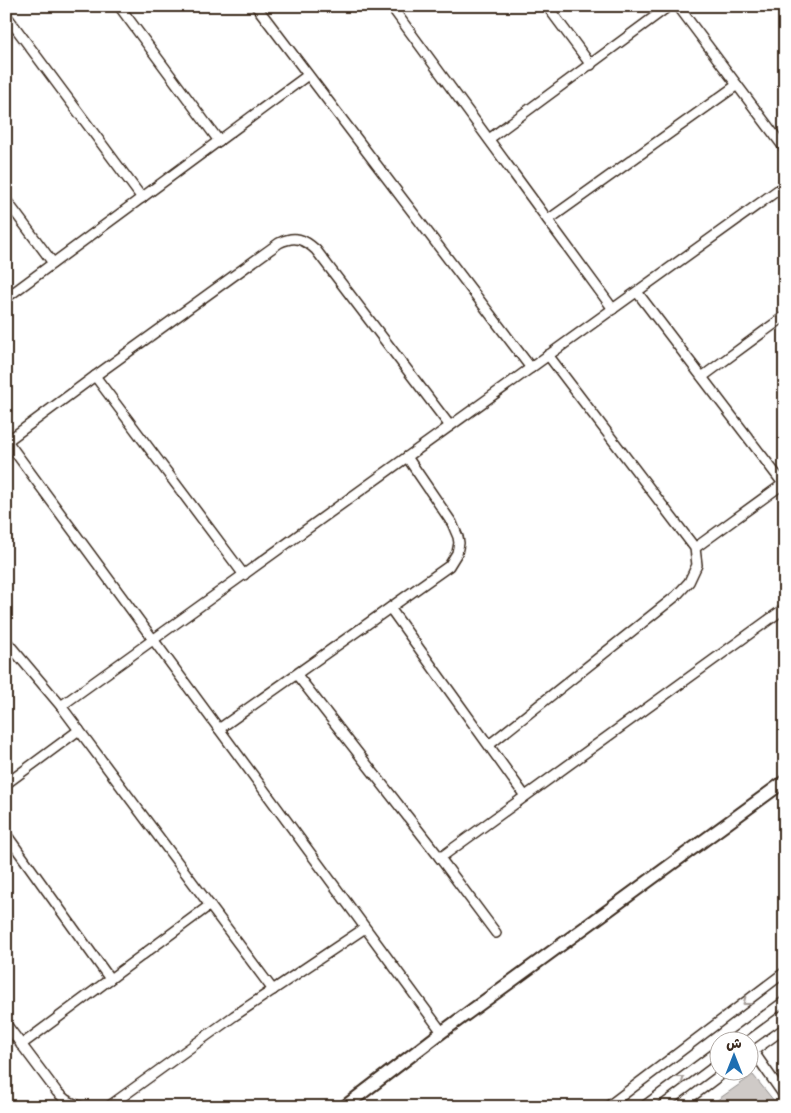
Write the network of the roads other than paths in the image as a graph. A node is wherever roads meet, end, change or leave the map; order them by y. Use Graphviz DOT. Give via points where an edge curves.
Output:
graph roads {
  1 [pos="119,6"];
  2 [pos="256,6"];
  3 [pos="391,6"];
  4 [pos="547,6"];
  5 [pos="669,6"];
  6 [pos="678,6"];
  7 [pos="6,15"];
  8 [pos="591,65"];
  9 [pos="308,75"];
  10 [pos="737,85"];
  11 [pos="489,140"];
  12 [pos="219,141"];
  13 [pos="785,149"];
  14 [pos="785,185"];
  15 [pos="142,198"];
  16 [pos="6,200"];
  17 [pos="548,220"];
  18 [pos="54,263"];
  19 [pos="637,292"];
  20 [pos="6,298"];
  21 [pos="613,309"];
  22 [pos="785,316"];
  23 [pos="548,355"];
  24 [pos="531,368"];
  25 [pos="94,376"];
  26 [pos="702,377"];
  27 [pos="450,426"];
  28 [pos="7,441"];
  29 [pos="407,457"];
  30 [pos="784,485"];
  31 [pos="695,548"];
  32 [pos="244,575"];
  33 [pos="390,608"];
  34 [pos="785,608"];
  35 [pos="154,640"];
  36 [pos="6,641"];
  37 [pos="297,674"];
  38 [pos="61,706"];
  39 [pos="219,729"];
  40 [pos="79,730"];
  41 [pos="489,745"];
  42 [pos="785,780"];
  43 [pos="6,784"];
  44 [pos="525,796"];
  45 [pos="6,834"];
  46 [pos="440,858"];
  47 [pos="210,905"];
  48 [pos="365,928"];
  49 [pos="496,933"];
  50 [pos="785,972"];
  51 [pos="110,979"];
  52 [pos="273,990"];
  53 [pos="785,1001"];
  54 [pos="6,1024"];
  55 [pos="785,1028"];
  56 [pos="746,1030"];
  57 [pos="442,1032"];
  58 [pos="21,1045"];
  59 [pos="758,1048"];
  60 [pos="708,1058"];
  61 [pos="758,1062"];
  62 [pos="714,1080"];
  63 [pos="785,1097"];
  64 [pos="81,1107"];
  65 [pos="108,1107"];
  66 [pos="344,1107"];
  67 [pos="607,1107"];
  68 [pos="643,1107"];
  69 [pos="678,1107"];
  1 -- 12 [label="street"];
  2 -- 9 [label="street"];
  3 -- 11 [label="street"];
  4 -- 8 [label="street"];
  5 -- 8 [label="street"];
  6 -- 10 [label="street"];
  7 -- 15 [label="street"];
  8 -- 11 [label="street"];
  9 -- 12 [label="street"];
  9 -- 24 [label="street"];
  10 -- 13 [label="street"];
  10 -- 17 [label="street"];
  11 -- 17 [label="street"];
  12 -- 15 [label="street"];
  14 -- 19 [label="street"];
  15 -- 18 [label="street"];
  16 -- 18 [label="street"];
  17 -- 21 [label="street"];
  18 -- 20 [label="street"];
  19 -- 21 [label="street"];
  19 -- 26 [label="street"];
  21 -- 23 [label="street"];
  22 -- 26 [label="street"];
  23 -- 24 [label="street"];
  23 -- 31 [label="street"];
  24 -- 27 [label="street"];
  25 -- 27 [label="street" via="279,243 297,238 316,250"];
  25 -- 28 [label="street"];
  25 -- 32 [label="street"];
  26 -- 30 [label="street"];
  27 -- 29 [label="street"];
  28 -- 35 [label="street"];
  29 -- 32 [label="street"];
  29 -- 33 [label="street" via="452,523 458,537 458,548 449,566"];
  30 -- 31 [label="street"];
  31 -- 41 [label="street" via="697,565 689,582 676,596"];
  32 -- 35 [label="street"];
  33 -- 37 [label="street"];
  33 -- 41 [label="street"];
  34 -- 44 [label="street"];
  35 -- 38 [label="street"];
  35 -- 39 [label="street"];
  36 -- 38 [label="street"];
  37 -- 39 [label="street"];
  37 -- 46 [label="street"];
  38 -- 40 [label="street"];
  39 -- 48 [label="street"];
  40 -- 43 [label="street"];
  40 -- 47 [label="street"];
  41 -- 44 [label="street"];
  42 -- 57 [label="street"];
  44 -- 46 [label="street"];
  45 -- 51 [label="street"];
  46 -- 49 [label="street"];
  47 -- 51 [label="street"];
  47 -- 52 [label="street"];
  48 -- 52 [label="street"];
  48 -- 57 [label="street"];
  50 -- 67 [label="street, one-way"];
  51 -- 58 [label="street"];
  52 -- 65 [label="street"];
  53 -- 56 [label="street"];
  54 -- 58 [label="street"];
  55 -- 59 [label="street"];
  57 -- 66 [label="street"];
  58 -- 64 [label="street" via="57,1092"];
  68 -- 60 [label="street, one-way"];
  61 -- 63 [label="street"];
  62 -- 69 [label="street"];
}
